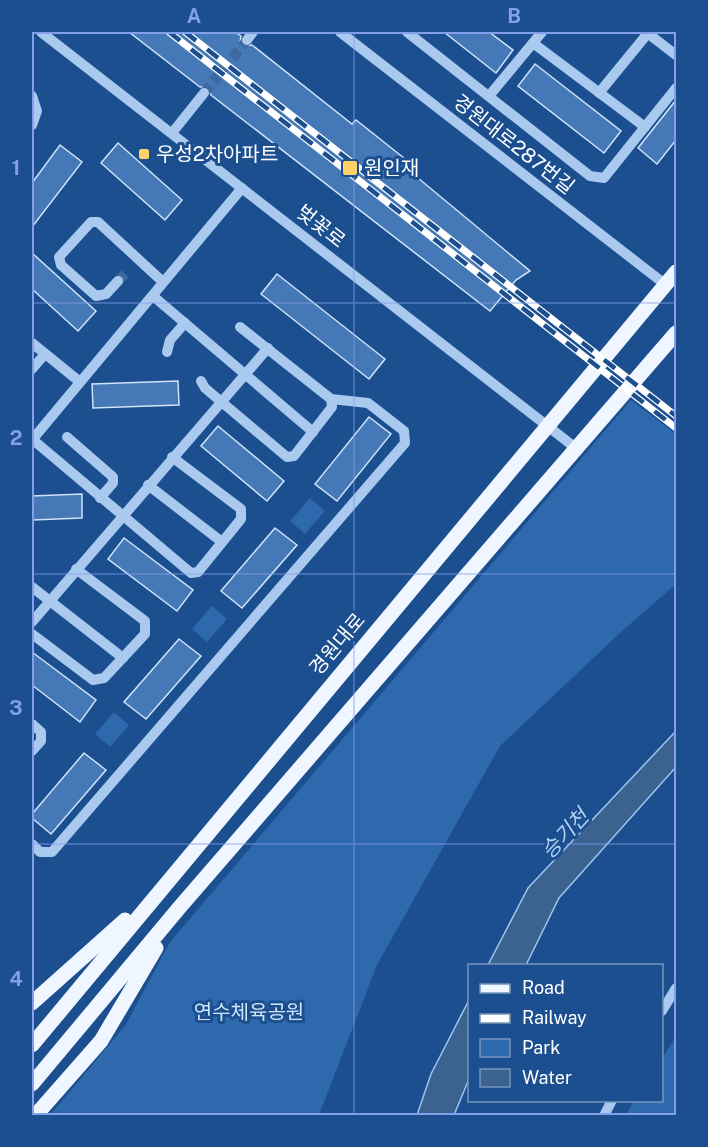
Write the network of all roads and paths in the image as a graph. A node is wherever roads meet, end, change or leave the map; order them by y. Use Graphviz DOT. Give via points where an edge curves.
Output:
graph roads {
  1 [pos="41,32"];
  2 [pos="340,32"];
  3 [pos="407,32"];
  4 [pos="542,32"];
  5 [pos="647,32"];
  6 [pos="533,43"];
  7 [pos="676,55"];
  8 [pos="676,87"];
  9 [pos="204,93"];
  10 [pos="599,93"];
  11 [pos="32,96"];
  12 [pos="489,96"];
  13 [pos="32,125"];
  14 [pos="645,127"];
  15 [pos="172,134"];
  16 [pos="242,188"];
  17 [pos="676,272"];
  18 [pos="118,281"];
  19 [pos="163,282"];
  20 [pos="666,285"];
  21 [pos="153,296"];
  22 [pos="185,323"];
  23 [pos="240,327"];
  24 [pos="676,333"];
  25 [pos="32,343"];
  26 [pos="268,348"];
  27 [pos="167,352"];
  28 [pos="45,354"];
  29 [pos="32,369"];
  30 [pos="244,375"];
  31 [pos="201,381"];
  32 [pos="80,382"];
  33 [pos="331,399"];
  34 [pos="222,401"];
  35 [pos="548,426"];
  36 [pos="313,432"];
  37 [pos="67,437"];
  38 [pos="32,439"];
  39 [pos="577,450"];
  40 [pos="172,457"];
  41 [pos="148,485"];
  42 [pos="100,498"];
  43 [pos="120,516"];
  44 [pos="222,543"];
  45 [pos="76,569"];
  46 [pos="32,586"];
  47 [pos="49,601"];
  48 [pos="32,622"];
  49 [pos="32,634"];
  50 [pos="123,658"];
  51 [pos="32,724"];
  52 [pos="32,751"];
  53 [pos="32,844"];
  54 [pos="156,892"];
  55 [pos="179,908"];
  56 [pos="676,988"];
  57 [pos="32,1003"];
  58 [pos="663,1009"];
  59 [pos="32,1045"];
  60 [pos="32,1084"];
  61 [pos="611,1102"];
  62 [pos="35,1116"];
  63 [pos="604,1116"];
  1 -- 15 [label="street, 벚꽃로"];
  2 -- 20 [label="street, 경원대로287번길"];
  3 -- 12 [label="street"];
  4 -- 6 [label="street"];
  5 -- 7 [label="street"];
  5 -- 10 [label="street"];
  6 -- 10 [label="street"];
  6 -- 12 [label="street"];
  8 -- 14 [label="street"];
  9 -- 15 [label="street"];
  10 -- 14 [label="street"];
  11 -- 13 [label="street" via="37,111"];
  12 -- 14 [label="street" via="590,176 604,178"];
  15 -- 16 [label="street, 벚꽃로"];
  16 -- 19 [label="street"];
  16 -- 35 [label="street, 벚꽃로"];
  17 -- 20 [label="main road, 경원대로"];
  18 -- 19 [label="street" via="106,294 96,296 61,265 59,257 91,222 98,222"];
  19 -- 21 [label="street"];
  20 -- 35 [label="main road, 경원대로"];
  21 -- 22 [label="street"];
  21 -- 32 [label="street"];
  22 -- 27 [label="street" via="170,340"];
  22 -- 30 [label="street"];
  23 -- 26 [label="street"];
  24 -- 39 [label="main road"];
  25 -- 28 [label="street"];
  26 -- 30 [label="street"];
  26 -- 33 [label="street"];
  28 -- 29 [label="street"];
  28 -- 32 [label="street"];
  30 -- 34 [label="street"];
  30 -- 36 [label="street"];
  31 -- 34 [label="street"];
  32 -- 38 [label="street"];
  33 -- 36 [label="street" via="332,406"];
  33 -- 53 [label="street" via="368,404 404,431 405,443 52,852 40,852"];
  34 -- 36 [label="street" via="287,457 294,456"];
  34 -- 40 [label="street"];
  35 -- 39 [label="street, 벚꽃로"];
  35 -- 54 [label="main road, 경원대로"];
  37 -- 42 [label="street" via="113,477 113,483"];
  38 -- 42 [label="street"];
  39 -- 55 [label="main road"];
  40 -- 41 [label="street"];
  40 -- 44 [label="street" via="241,509 241,519"];
  41 -- 43 [label="street"];
  41 -- 44 [label="street"];
  42 -- 43 [label="street"];
  43 -- 44 [label="street" via="191,573 198,572"];
  43 -- 45 [label="street"];
  45 -- 47 [label="street"];
  45 -- 50 [label="street" via="145,621 145,634"];
  46 -- 47 [label="street"];
  47 -- 48 [label="street"];
  47 -- 50 [label="street"];
  49 -- 50 [label="street" via="93,680 104,678"];
  51 -- 52 [label="street" via="41,732 41,741"];
  54 -- 57 [label="main road"];
  54 -- 59 [label="main road, 경원대로"];
  55 -- 60 [label="main road"];
  55 -- 62 [label="main road" via="101,1041"];
  56 -- 58 [label="street"];
  61 -- 63 [label="street"];
}
